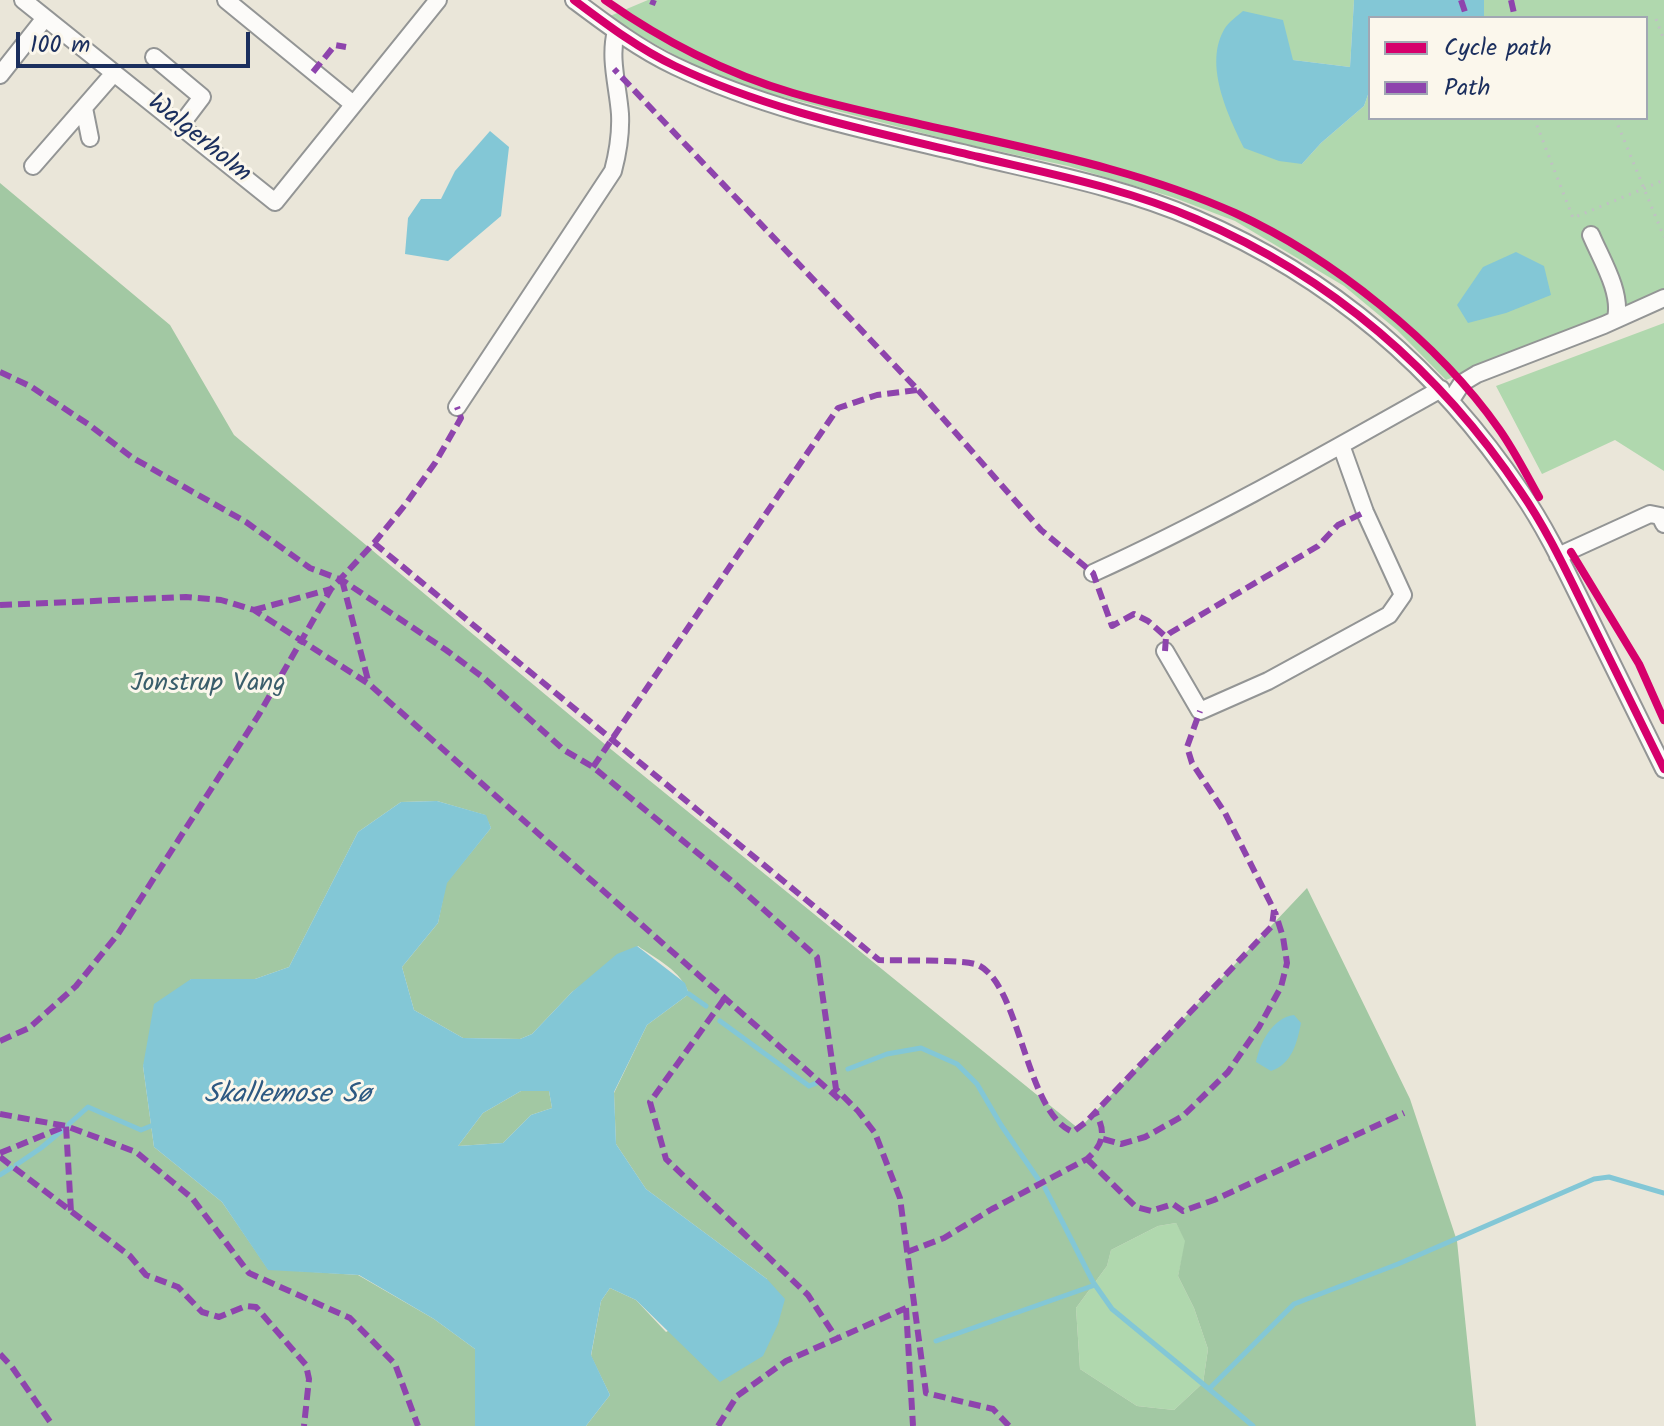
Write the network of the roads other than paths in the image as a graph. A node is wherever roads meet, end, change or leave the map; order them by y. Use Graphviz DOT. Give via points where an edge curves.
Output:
graph roads {
  1 [pos="23,0"];
  2 [pos="226,0"];
  3 [pos="438,0"];
  4 [pos="574,0"];
  5 [pos="45,18"];
  6 [pos="616,31"];
  7 [pos="154,57"];
  8 [pos="114,73"];
  9 [pos="0,75"];
  10 [pos="353,104"];
  11 [pos="84,108"];
  12 [pos="180,126"];
  13 [pos="90,138"];
  14 [pos="33,166"];
  15 [pos="1591,235"];
  16 [pos="1664,298"];
  17 [pos="1616,318"];
  18 [pos="1446,394"];
  19 [pos="457,407"];
  20 [pos="1341,445"];
  21 [pos="1664,524"];
  22 [pos="1558,556"];
  23 [pos="1093,573"];
  24 [pos="1165,651"];
  25 [pos="1664,769"];
  1 -- 5 [label="street, Walgerholm"];
  2 -- 10 [label="street"];
  3 -- 10 [label="street, Walgerholm"];
  4 -- 6 [label="street"];
  5 -- 8 [label="street, Walgerholm"];
  5 -- 9 [label="street"];
  6 -- 18 [label="street" via="671,65 805,115 1131,195 1193,217 1308,277 1369,321"];
  6 -- 19 [label="street" via="612,48 620,142 613,171"];
  7 -- 12 [label="street" via="202,97"];
  8 -- 11 [label="street"];
  8 -- 12 [label="street, Walgerholm"];
  10 -- 12 [label="street, Walgerholm" via="275,202"];
  11 -- 13 [label="street"];
  11 -- 14 [label="street"];
  15 -- 17 [label="street" via="1614,290"];
  16 -- 17 [label="street"];
  17 -- 18 [label="street" via="1477,374"];
  18 -- 20 [label="street"];
  18 -- 22 [label="street" via="1523,495"];
  20 -- 23 [label="street"];
  20 -- 24 [label="street" via="1403,595 1389,615 1268,681 1200,711"];
  21 -- 22 [label="street" via="1660,516 1650,514"];
  22 -- 25 [label="street"];
}
